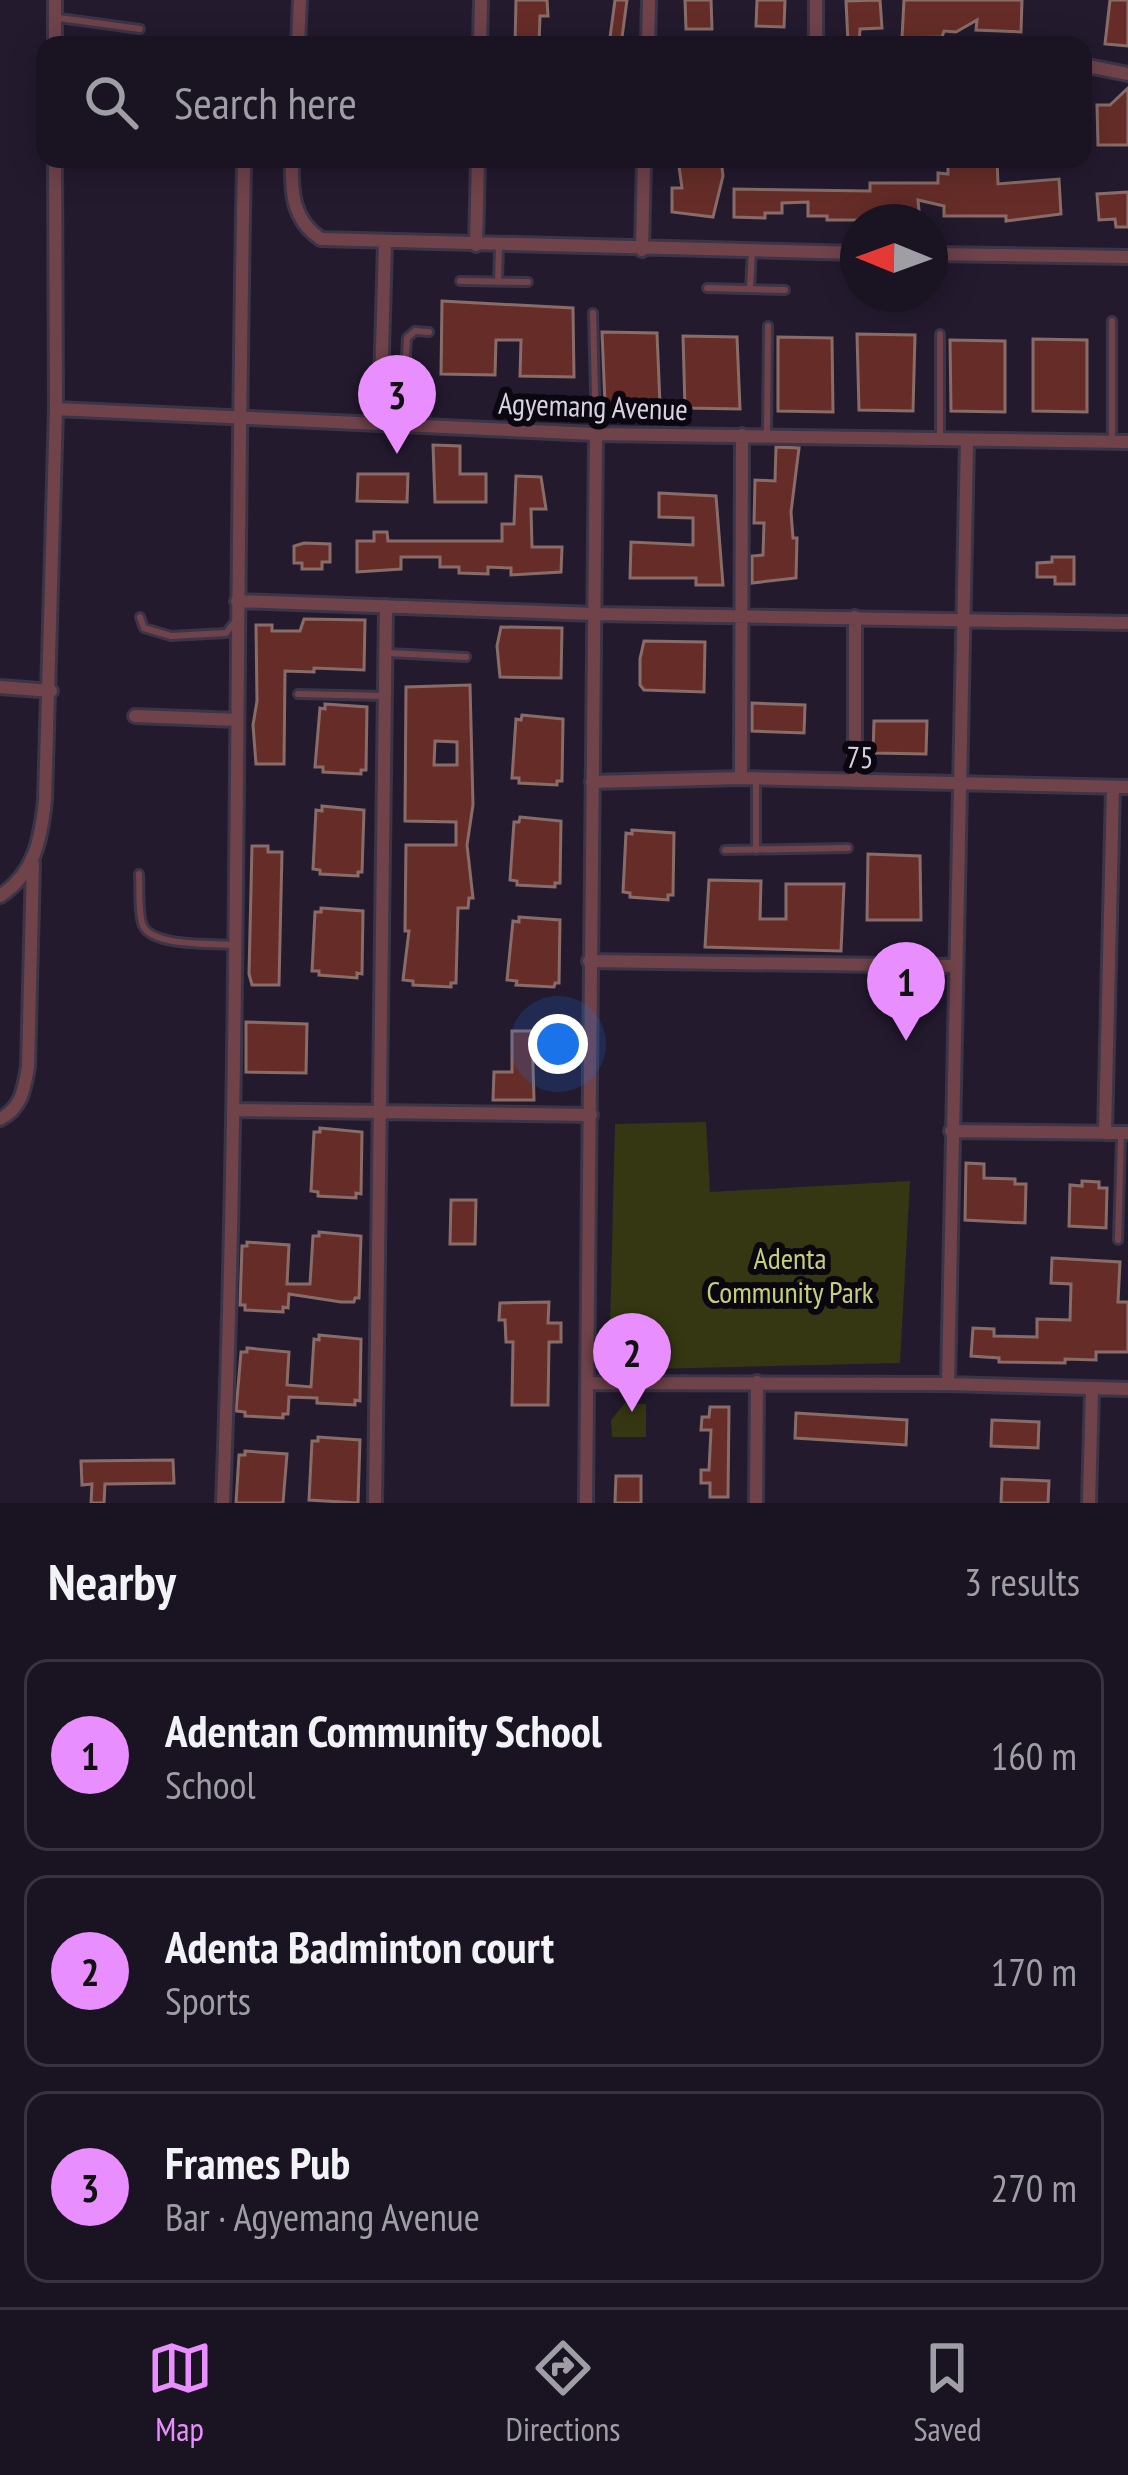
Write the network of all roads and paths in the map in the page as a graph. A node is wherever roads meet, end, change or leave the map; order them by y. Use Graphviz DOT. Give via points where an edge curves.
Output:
graph roads {
  1 [pos="55,0"];
  2 [pos="300,0"];
  3 [pos="481,0"];
  4 [pos="649,0"];
  5 [pos="816,0"];
  6 [pos="55,17"];
  7 [pos="140,29"];
  8 [pos="55,36"];
  9 [pos="298,36"];
  10 [pos="480,36"];
  11 [pos="648,36"];
  12 [pos="816,36"];
  13 [pos="1092,67"];
  14 [pos="1128,74"];
  15 [pos="56,168"];
  16 [pos="244,168"];
  17 [pos="292,168"];
  18 [pos="478,168"];
  19 [pos="644,168"];
  20 [pos="385,243"];
  21 [pos="476,245"];
  22 [pos="499,246"];
  23 [pos="642,250"];
  24 [pos="752,251"];
  25 [pos="840,253"];
  26 [pos="948,254"];
  27 [pos="1128,257"];
  28 [pos="460,281"];
  29 [pos="498,282"];
  30 [pos="528,282"];
  31 [pos="707,288"];
  32 [pos="750,289"];
  33 [pos="785,290"];
  34 [pos="592,313"];
  35 [pos="1112,321"];
  36 [pos="768,326"];
  37 [pos="429,332"];
  38 [pos="940,334"];
  39 [pos="56,409"];
  40 [pos="239,418"];
  41 [pos="380,422"];
  42 [pos="402,423"];
  43 [pos="596,434"];
  44 [pos="742,435"];
  45 [pos="767,436"];
  46 [pos="940,441"];
  47 [pos="967,441"];
  48 [pos="1112,442"];
  49 [pos="1128,442"];
  50 [pos="236,601"];
  51 [pos="386,606"];
  52 [pos="594,614"];
  53 [pos="742,614"];
  54 [pos="140,617"];
  55 [pos="855,617"];
  56 [pos="963,620"];
  57 [pos="237,621"];
  58 [pos="1128,623"];
  59 [pos="385,652"];
  60 [pos="466,657"];
  61 [pos="0,687"];
  62 [pos="51,691"];
  63 [pos="298,694"];
  64 [pos="385,696"];
  65 [pos="135,716"];
  66 [pos="237,720"];
  67 [pos="741,778"];
  68 [pos="756,780"];
  69 [pos="592,782"];
  70 [pos="855,782"];
  71 [pos="959,784"];
  72 [pos="1121,787"];
  73 [pos="848,848"];
  74 [pos="724,850"];
  75 [pos="756,850"];
  76 [pos="33,863"];
  77 [pos="140,874"];
  78 [pos="0,896"];
  79 [pos="236,945"];
  80 [pos="590,961"];
  81 [pos="955,965"];
  82 [pos="234,1110"];
  83 [pos="382,1112"];
  84 [pos="591,1115"];
  85 [pos="0,1119"];
  86 [pos="951,1130"];
  87 [pos="1105,1133"];
  88 [pos="1124,1133"];
  89 [pos="1118,1240"];
  90 [pos="757,1382"];
  91 [pos="588,1383"];
  92 [pos="948,1384"];
  93 [pos="1092,1388"];
  94 [pos="1128,1389"];
  95 [pos="224,1503"];
  96 [pos="374,1503"];
  97 [pos="586,1503"];
  98 [pos="756,1503"];
  99 [pos="1089,1503"];
  1 -- 6 [label="street"];
  2 -- 9 [label="street"];
  3 -- 10 [label="street"];
  4 -- 11 [label="street"];
  5 -- 12 [label="street"];
  6 -- 7 [label="lane"];
  6 -- 8 [label="street"];
  13 -- 14 [label="street"];
  15 -- 39 [label="street"];
  16 -- 40 [label="street"];
  17 -- 20 [label="street" via="294,205 310,231 321,239"];
  18 -- 21 [label="street"];
  19 -- 23 [label="street"];
  20 -- 21 [label="street"];
  20 -- 41 [label="street"];
  21 -- 22 [label="street"];
  22 -- 23 [label="street"];
  22 -- 29 [label="lane"];
  23 -- 24 [label="street"];
  24 -- 25 [label="street"];
  24 -- 32 [label="lane"];
  26 -- 27 [label="street"];
  28 -- 29 [label="lane"];
  29 -- 30 [label="lane"];
  31 -- 32 [label="lane"];
  32 -- 33 [label="lane"];
  34 -- 43 [label="lane"];
  35 -- 48 [label="lane"];
  36 -- 45 [label="lane"];
  37 -- 42 [label="lane" via="406,338"];
  38 -- 46 [label="lane"];
  39 -- 40 [label="street, Agyemang Avenue"];
  39 -- 62 [label="street"];
  40 -- 41 [label="street, Agyemang Avenue"];
  40 -- 50 [label="street"];
  41 -- 42 [label="street, Agyemang Avenue"];
  42 -- 43 [label="street, Agyemang Avenue"];
  43 -- 44 [label="street, Agyemang Avenue"];
  43 -- 52 [label="street"];
  44 -- 45 [label="street, Agyemang Avenue"];
  44 -- 53 [label="street"];
  45 -- 46 [label="street, Agyemang Avenue"];
  46 -- 47 [label="street, Agyemang Avenue"];
  47 -- 48 [label="street, Agyemang Avenue"];
  47 -- 56 [label="street"];
  48 -- 49 [label="street, Agyemang Avenue"];
  50 -- 51 [label="street"];
  50 -- 57 [label="street"];
  51 -- 52 [label="street"];
  51 -- 59 [label="street"];
  52 -- 53 [label="street"];
  52 -- 69 [label="street"];
  53 -- 55 [label="street"];
  53 -- 67 [label="street"];
  54 -- 57 [label="lane" via="144,628 171,636 226,633"];
  55 -- 56 [label="street"];
  55 -- 70 [label="street"];
  56 -- 58 [label="street"];
  56 -- 71 [label="street"];
  57 -- 66 [label="street"];
  59 -- 60 [label="lane"];
  59 -- 64 [label="street"];
  61 -- 62 [label="street"];
  62 -- 76 [label="street"];
  63 -- 64 [label="lane"];
  64 -- 83 [label="street"];
  65 -- 66 [label="street"];
  66 -- 79 [label="street"];
  67 -- 68 [label="street, 75"];
  67 -- 69 [label="street, 75"];
  68 -- 70 [label="street, 75"];
  68 -- 75 [label="lane"];
  69 -- 80 [label="street"];
  70 -- 71 [label="street, 75"];
  71 -- 72 [label="street, 75"];
  71 -- 81 [label="street"];
  72 -- 87 [label="street"];
  73 -- 75 [label="lane"];
  74 -- 75 [label="lane"];
  76 -- 78 [label="street"];
  76 -- 85 [label="street" via="28,1067 13,1113"];
  77 -- 79 [label="lane" via="147,934"];
  79 -- 82 [label="street"];
  80 -- 81 [label="street"];
  80 -- 84 [label="street"];
  81 -- 86 [label="street"];
  82 -- 83 [label="street"];
  82 -- 95 [label="street"];
  83 -- 84 [label="street"];
  83 -- 96 [label="street"];
  84 -- 91 [label="street"];
  86 -- 87 [label="street"];
  86 -- 92 [label="street"];
  87 -- 88 [label="street"];
  88 -- 89 [label="lane"];
  90 -- 91 [label="street"];
  90 -- 92 [label="street"];
  90 -- 98 [label="street"];
  91 -- 97 [label="street"];
  92 -- 93 [label="street"];
  93 -- 94 [label="street"];
  93 -- 99 [label="street"];
}
